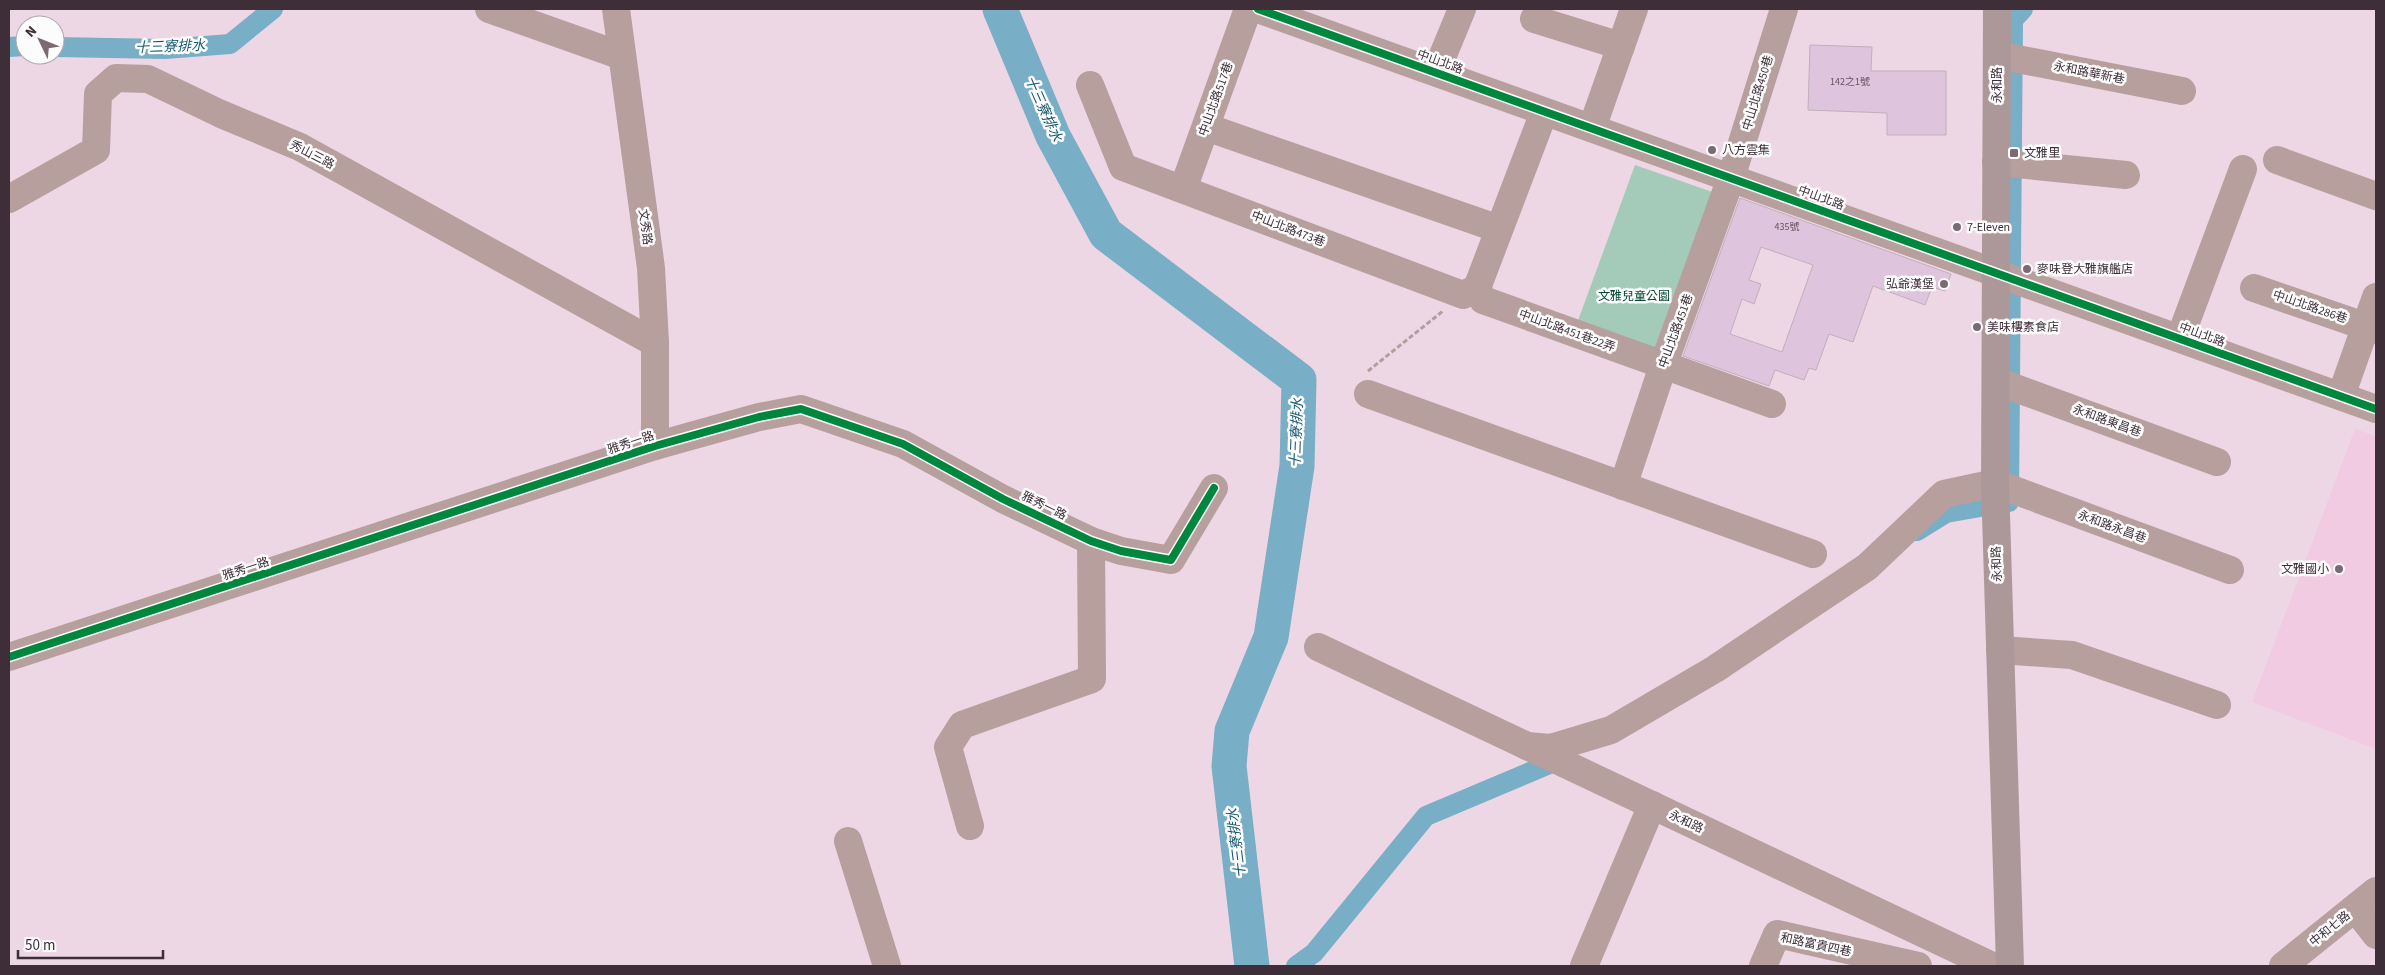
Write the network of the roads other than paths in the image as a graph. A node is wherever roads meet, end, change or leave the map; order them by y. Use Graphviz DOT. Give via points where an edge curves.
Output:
graph roads {
  1 [pos="489,9"];
  2 [pos="616,9"];
  3 [pos="1248,9"];
  4 [pos="1258,9"];
  5 [pos="1462,9"];
  6 [pos="1634,9"];
  7 [pos="1784,9"];
  8 [pos="1997,9"];
  9 [pos="1534,19"];
  10 [pos="1621,46"];
  11 [pos="1998,55"];
  12 [pos="622,56"];
  13 [pos="1436,72"];
  14 [pos="1090,85"];
  15 [pos="2182,91"];
  16 [pos="1544,112"];
  17 [pos="1206,127"];
  18 [pos="1592,128"];
  19 [pos="2277,160"];
  20 [pos="1997,162"];
  21 [pos="2243,169"];
  22 [pos="2126,175"];
  23 [pos="1731,178"];
  24 [pos="1183,189"];
  25 [pos="2376,196"];
  26 [pos="9,199"];
  27 [pos="1499,229"];
  28 [pos="2005,275"];
  29 [pos="2254,288"];
  30 [pos="1470,291"];
  31 [pos="2376,297"];
  32 [pos="2371,328"];
  33 [pos="2180,338"];
  34 [pos="655,343"];
  35 [pos="1663,366"];
  36 [pos="1997,381"];
  37 [pos="1368,394"];
  38 [pos="2341,396"];
  39 [pos="1772,404"];
  40 [pos="2376,409"];
  41 [pos="655,446"];
  42 [pos="2217,462"];
  43 [pos="1995,484"];
  44 [pos="1623,486"];
  45 [pos="1214,488"];
  46 [pos="1090,541"];
  47 [pos="1813,554"];
  48 [pos="2230,570"];
  49 [pos="1318,647"];
  50 [pos="2000,650"];
  51 [pos="9,657"];
  52 [pos="2217,705"];
  53 [pos="1548,756"];
  54 [pos="1652,805"];
  55 [pos="970,826"];
  56 [pos="848,841"];
  57 [pos="2376,891"];
  58 [pos="2355,908"];
  59 [pos="2376,935"];
  60 [pos="1865,961"];
  61 [pos="887,966"];
  62 [pos="1584,966"];
  63 [pos="1763,966"];
  64 [pos="1918,966"];
  65 [pos="1992,966"];
  66 [pos="2010,966"];
  67 [pos="2283,966"];
  1 -- 12 [label="street"];
  2 -- 12 [label="street, 文秀路"];
  3 -- 17 [label="street, 中山北路517巷"];
  4 -- 13 [label="street, 中山北路"];
  5 -- 13 [label="street"];
  6 -- 10 [label="street"];
  7 -- 23 [label="street, 中山北路450巷"];
  8 -- 11 [label="main road, 永和路"];
  9 -- 10 [label="street"];
  10 -- 18 [label="street"];
  11 -- 15 [label="street, 永和路華新巷"];
  11 -- 20 [label="main road, 永和路"];
  12 -- 34 [label="street, 文秀路" via="651,268"];
  13 -- 16 [label="street, 中山北路"];
  14 -- 24 [label="street, 中山北路473巷" via="1123,167"];
  16 -- 18 [label="street, 中山北路"];
  16 -- 27 [label="street"];
  17 -- 24 [label="street, 中山北路517巷"];
  17 -- 27 [label="street"];
  18 -- 23 [label="street, 中山北路"];
  19 -- 25 [label="street"];
  20 -- 22 [label="street"];
  20 -- 28 [label="main road, 永和路"];
  21 -- 33 [label="street"];
  23 -- 28 [label="street, 中山北路"];
  23 -- 35 [label="street, 中山北路451巷"];
  24 -- 30 [label="street, 中山北路473巷"];
  26 -- 34 [label="street, 秀山三路" via="96,150 98,94 116,78 148,79 300,147"];
  27 -- 30 [label="street"];
  28 -- 33 [label="street, 中山北路"];
  28 -- 36 [label="main road, 永和路"];
  29 -- 32 [label="street, 中山北路286巷"];
  30 -- 35 [label="street, 中山北路451巷22弄" via="1484,300"];
  31 -- 32 [label="street"];
  32 -- 38 [label="street"];
  33 -- 38 [label="street, 中山北路"];
  34 -- 41 [label="street, 文秀路"];
  35 -- 39 [label="street, 中山北路451巷22弄"];
  35 -- 44 [label="street, 中山北路451巷"];
  36 -- 42 [label="street, 永和路東昌巷"];
  36 -- 43 [label="main road, 永和路"];
  37 -- 44 [label="street"];
  38 -- 40 [label="street, 中山北路"];
  41 -- 46 [label="street, 雅秀一路" via="759,417 801,409 903,444 1003,499"];
  41 -- 51 [label="street, 雅秀一路"];
  43 -- 48 [label="street, 永和路永昌巷"];
  43 -- 50 [label="main road, 永和路"];
  43 -- 53 [label="street, 永和路" via="1944,494 1867,567 1715,670 1611,730 1551,748"];
  44 -- 47 [label="street"];
  45 -- 46 [label="street, 雅秀一路" via="1170,560"];
  46 -- 55 [label="street" via="1092,679 962,725 948,747"];
  49 -- 53 [label="street, 永和路"];
  50 -- 52 [label="street" via="2072,655"];
  50 -- 66 [label="main road, 永和路"];
  53 -- 54 [label="street, 永和路"];
  54 -- 62 [label="street"];
  54 -- 65 [label="street, 永和路"];
  56 -- 61 [label="street"];
  57 -- 58 [label="street, 中和七路"];
  58 -- 59 [label="street"];
  58 -- 67 [label="street, 中和七路"];
  60 -- 63 [label="street, 和路富貴四巷" via="1777,934"];
  60 -- 64 [label="street, 和路富貴四巷"];
}
